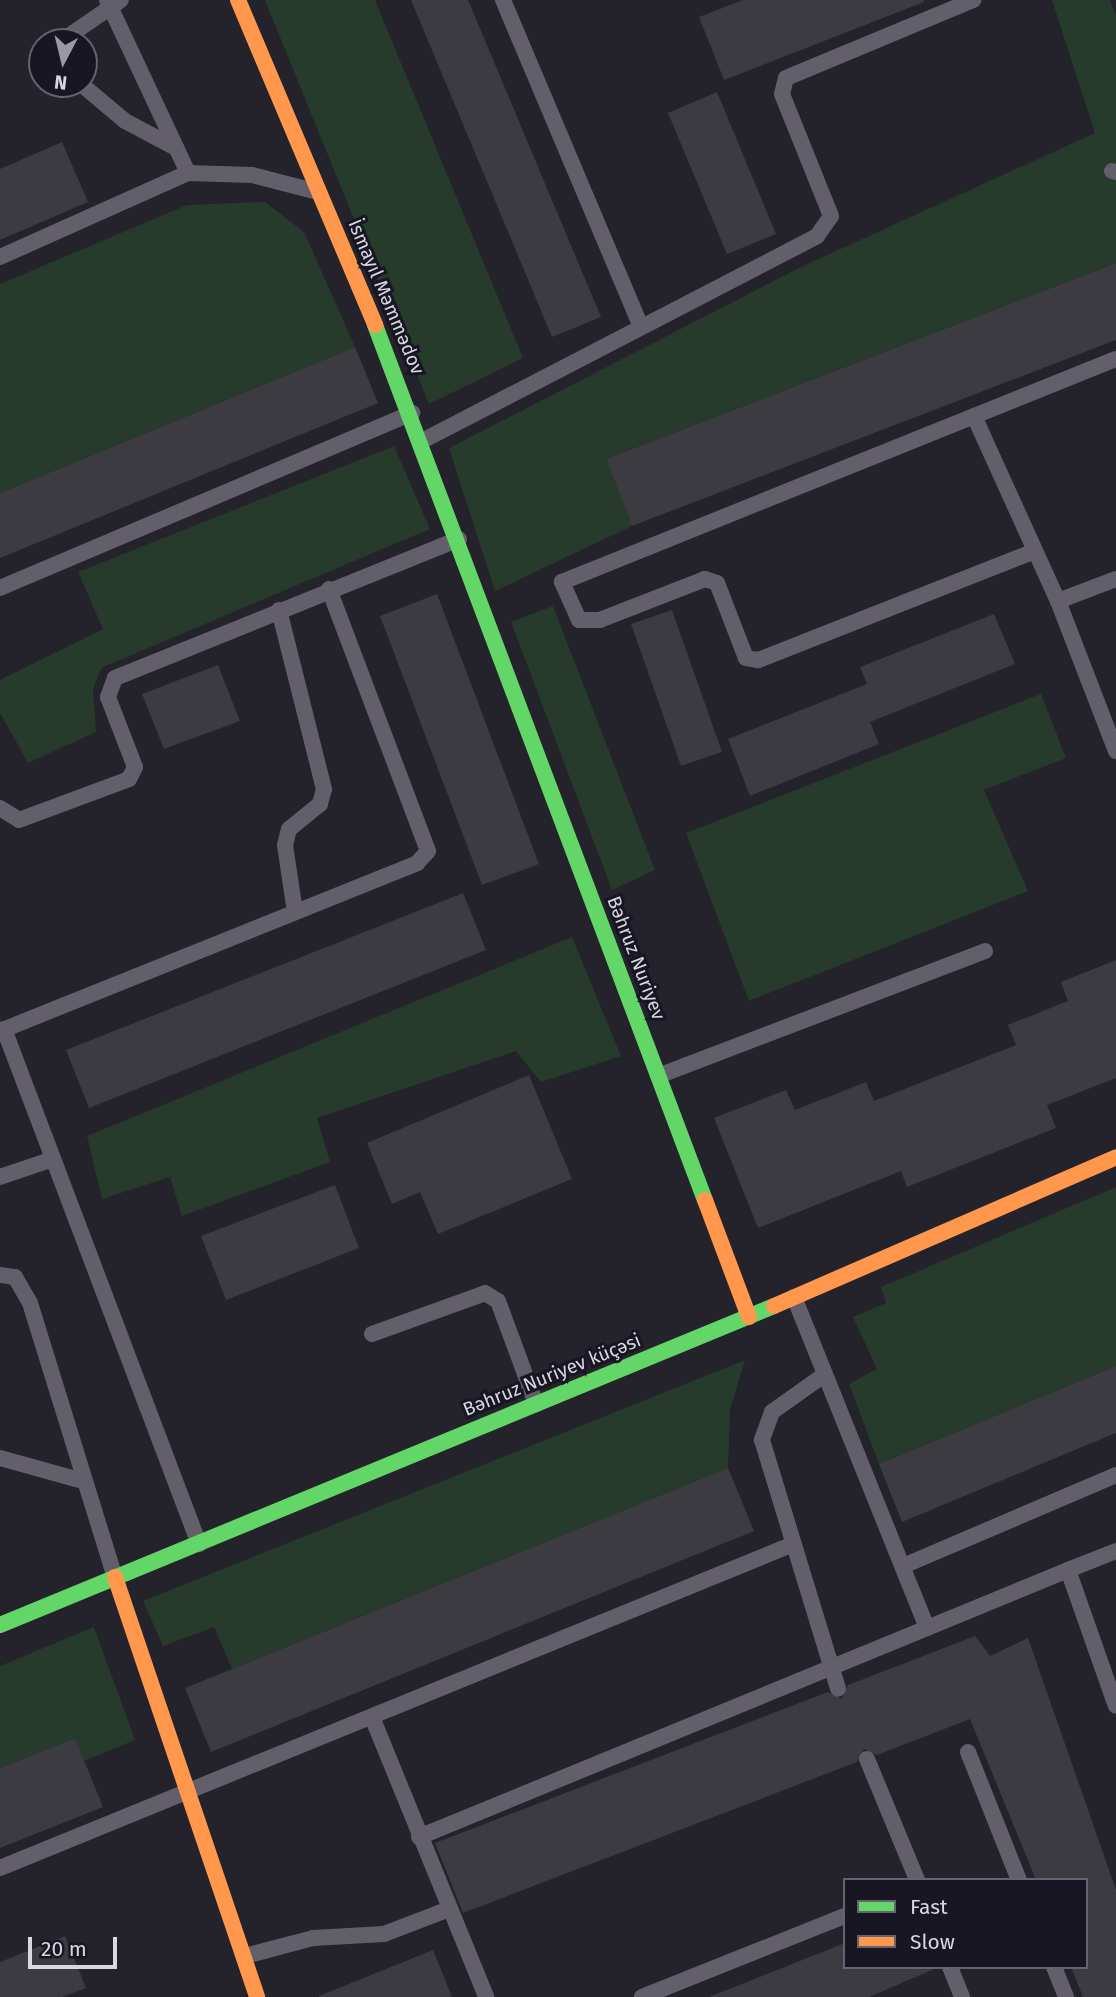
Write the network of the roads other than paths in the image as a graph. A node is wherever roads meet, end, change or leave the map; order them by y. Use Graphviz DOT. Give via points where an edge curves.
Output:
graph roads {
  1 [pos="238,0"];
  2 [pos="503,0"];
  3 [pos="973,0"];
  4 [pos="112,1"];
  5 [pos="79,28"];
  6 [pos="97,98"];
  7 [pos="176,148"];
  8 [pos="188,173"];
  9 [pos="320,192"];
  10 [pos="0,257"];
  11 [pos="641,327"];
  12 [pos="1116,359"];
  13 [pos="412,413"];
  14 [pos="974,416"];
  15 [pos="422,441"];
  16 [pos="459,539"];
  17 [pos="1035,551"];
  18 [pos="1116,579"];
  19 [pos="0,588"];
  20 [pos="329,589"];
  21 [pos="1058,601"];
  22 [pos="279,610"];
  23 [pos="484,614"];
  24 [pos="1114,742"];
  25 [pos="0,808"];
  26 [pos="295,912"];
  27 [pos="985,951"];
  28 [pos="2,1030"];
  29 [pos="658,1076"];
  30 [pos="1116,1157"];
  31 [pos="53,1159"];
  32 [pos="0,1177"];
  33 [pos="0,1275"];
  34 [pos="794,1297"];
  35 [pos="749,1317"];
  36 [pos="372,1334"];
  37 [pos="824,1375"];
  38 [pos="536,1404"];
  39 [pos="2,1451"];
  40 [pos="1116,1475"];
  41 [pos="83,1481"];
  42 [pos="199,1544"];
  43 [pos="791,1545"];
  44 [pos="1116,1551"];
  45 [pos="903,1566"];
  46 [pos="1068,1570"];
  47 [pos="115,1577"];
  48 [pos="0,1625"];
  49 [pos="926,1626"];
  50 [pos="828,1666"];
  51 [pos="1112,1682"];
  52 [pos="838,1689"];
  53 [pos="1116,1706"];
  54 [pos="372,1717"];
  55 [pos="968,1752"];
  56 [pos="867,1759"];
  57 [pos="189,1792"];
  58 [pos="419,1837"];
  59 [pos="0,1868"];
  60 [pos="915,1878"];
  61 [pos="1018,1878"];
  62 [pos="447,1910"];
  63 [pos="843,1917"];
  64 [pos="245,1956"];
  65 [pos="951,1969"];
  66 [pos="1055,1969"];
  67 [pos="257,1997"];
  68 [pos="486,1997"];
  69 [pos="642,1997"];
  70 [pos="962,1997"];
  71 [pos="1066,1997"];
  1 -- 9 [label="street, İsmayıl Məmmədov"];
  2 -- 11 [label="lane"];
  3 -- 11 [label="lane" via="786,78 782,94 831,216 817,236"];
  4 -- 5 [label="lane"];
  4 -- 7 [label="lane"];
  6 -- 7 [label="lane" via="124,121"];
  7 -- 8 [label="lane"];
  8 -- 9 [label="lane" via="252,175"];
  8 -- 10 [label="lane"];
  9 -- 13 [label="street, İsmayıl Məmmədov"];
  11 -- 15 [label="lane"];
  12 -- 14 [label="lane"];
  13 -- 15 [label="street, İsmayıl Məmmədov"];
  13 -- 19 [label="lane"];
  14 -- 17 [label="lane"];
  14 -- 17 [label="lane" via="562,583 579,620 589,620 705,579 717,583 746,658 758,660"];
  15 -- 16 [label="street, İsmayıl Məmmədov"];
  16 -- 20 [label="lane"];
  16 -- 23 [label="street, İsmayıl Məmmədov"];
  17 -- 21 [label="lane"];
  18 -- 21 [label="lane"];
  20 -- 22 [label="lane"];
  20 -- 26 [label="lane" via="428,851 417,863"];
  21 -- 24 [label="lane"];
  22 -- 25 [label="lane" via="115,678 108,696 135,767 129,779 19,820"];
  22 -- 26 [label="lane" via="324,789 320,804 289,829 285,845"];
  23 -- 29 [label="street, Bəhruz Nuriyev"];
  26 -- 28 [label="lane"];
  27 -- 29 [label="lane"];
  28 -- 31 [label="lane"];
  29 -- 35 [label="street, Bəhruz Nuriyev"];
  30 -- 34 [label="street, Bəhruz Nuriyev küçəsi"];
  31 -- 32 [label="lane"];
  31 -- 42 [label="lane"];
  33 -- 41 [label="lane" via="15,1278 30,1303"];
  34 -- 35 [label="street, Bəhruz Nuriyev küçəsi"];
  34 -- 37 [label="lane"];
  35 -- 38 [label="street, Bəhruz Nuriyev küçəsi"];
  36 -- 38 [label="lane" via="485,1293 498,1301"];
  37 -- 43 [label="lane" via="772,1412 762,1440"];
  37 -- 45 [label="lane"];
  38 -- 42 [label="street, Bəhruz Nuriyev küçəsi"];
  39 -- 41 [label="lane"];
  40 -- 45 [label="lane"];
  41 -- 47 [label="lane"];
  42 -- 47 [label="street, Bəhruz Nuriyev küçəsi"];
  43 -- 50 [label="lane"];
  43 -- 54 [label="lane"];
  44 -- 46 [label="lane"];
  45 -- 49 [label="lane"];
  46 -- 49 [label="lane"];
  46 -- 51 [label="lane"];
  47 -- 48 [label="street, Bəhruz Nuriyev küçəsi"];
  47 -- 57 [label="street"];
  49 -- 50 [label="lane"];
  50 -- 52 [label="lane"];
  50 -- 58 [label="lane"];
  51 -- 53 [label="lane"];
  54 -- 57 [label="lane"];
  54 -- 58 [label="lane"];
  55 -- 61 [label="lane"];
  56 -- 60 [label="lane"];
  57 -- 59 [label="lane"];
  57 -- 64 [label="street"];
  58 -- 62 [label="lane"];
  62 -- 64 [label="lane" via="384,1934 313,1938"];
  62 -- 68 [label="lane"];
  63 -- 69 [label="lane"];
  64 -- 67 [label="street"];
  65 -- 70 [label="lane"];
  66 -- 71 [label="lane"];
}
